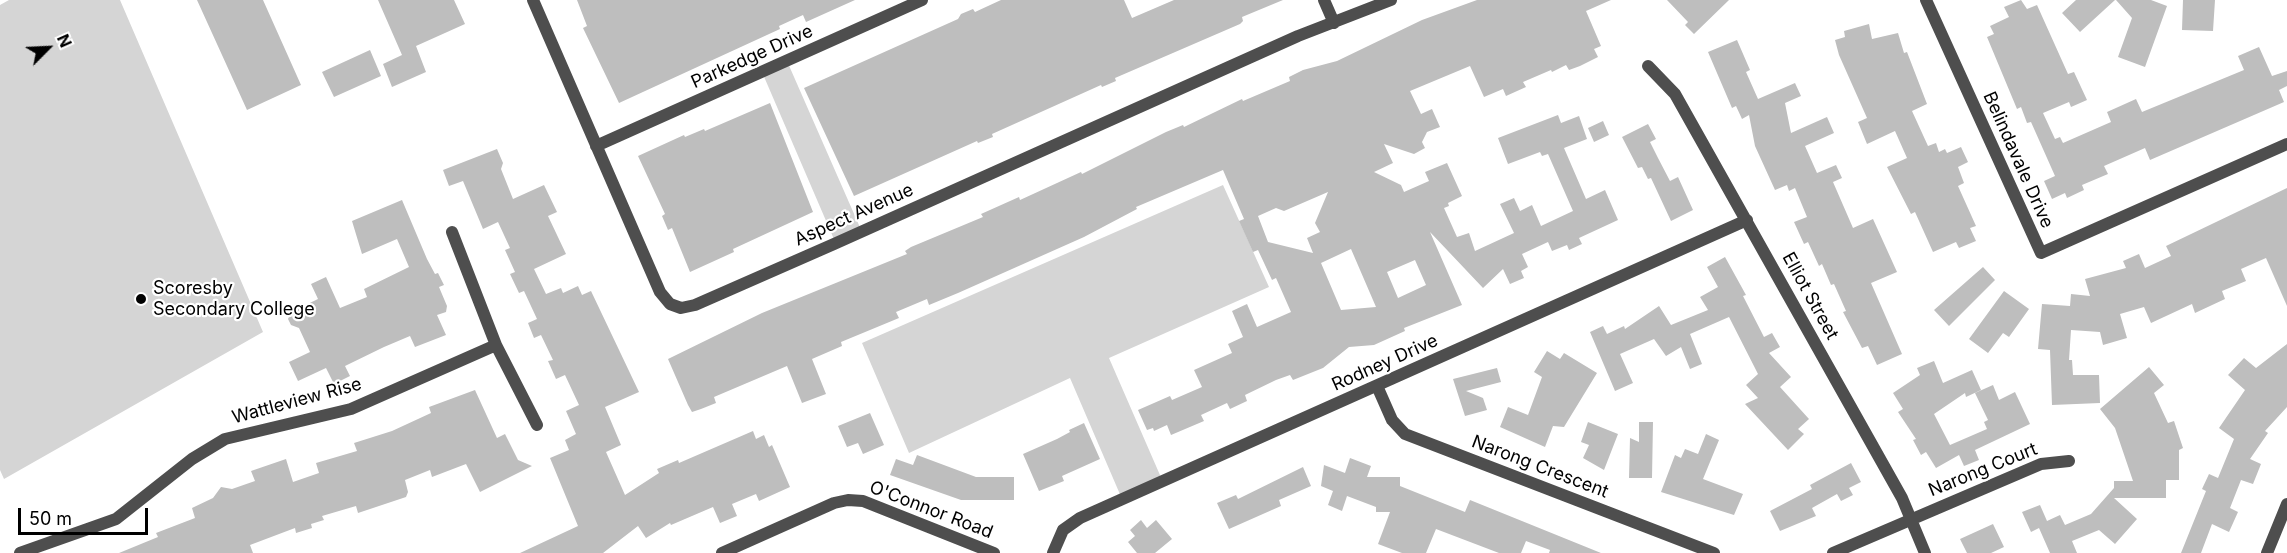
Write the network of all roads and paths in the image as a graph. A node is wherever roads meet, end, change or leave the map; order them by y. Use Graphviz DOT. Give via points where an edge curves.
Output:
graph roads {
  1 [pos="533,0"];
  2 [pos="888,0"];
  3 [pos="922,0"];
  4 [pos="1324,0"];
  5 [pos="1391,0"];
  6 [pos="1926,0"];
  7 [pos="893,13"];
  8 [pos="1334,23"];
  9 [pos="1648,66"];
  10 [pos="2287,144"];
  11 [pos="596,146"];
  12 [pos="1747,220"];
  13 [pos="452,232"];
  14 [pos="496,345"];
  15 [pos="1377,386"];
  16 [pos="537,425"];
  17 [pos="2069,461"];
  18 [pos="2287,504"];
  19 [pos="1912,518"];
  20 [pos="2274,536"];
  21 [pos="2287,541"];
  22 [pos="20,553"];
  23 [pos="722,553"];
  24 [pos="994,553"];
  25 [pos="1053,553"];
  26 [pos="1714,553"];
  27 [pos="1833,553"];
  28 [pos="1925,553"];
  29 [pos="2266,553"];
  1 -- 11 [label="street, Aspect Avenue"];
  2 -- 7 [label="street"];
  3 -- 7 [label="street, Parkedge Drive"];
  4 -- 8 [label="street"];
  5 -- 8 [label="street"];
  6 -- 10 [label="street, Belindavale Drive" via="2040,253"];
  7 -- 11 [label="street, Parkedge Drive"];
  8 -- 11 [label="street, Aspect Avenue" via="681,308 670,304 660,292"];
  9 -- 12 [label="street, Elliot Street" via="1675,94"];
  12 -- 15 [label="street, Rodney Drive"];
  12 -- 19 [label="street, Elliot Street"];
  13 -- 14 [label="street"];
  14 -- 16 [label="street"];
  14 -- 22 [label="street, Wattleview Rise" via="351,409 225,439 192,459 116,519"];
  15 -- 25 [label="street, Rodney Drive" via="1080,518 1063,530"];
  15 -- 26 [label="street, Narong Crescent" via="1392,420 1405,434"];
  17 -- 19 [label="street, Narong Court" via="2041,464"];
  18 -- 20 [label="street"];
  19 -- 27 [label="street"];
  19 -- 28 [label="street, Elliot Street"];
  20 -- 21 [label="street"];
  20 -- 29 [label="street"];
  23 -- 24 [label="street, O'Connor Road" via="848,500 863,501"];
}
